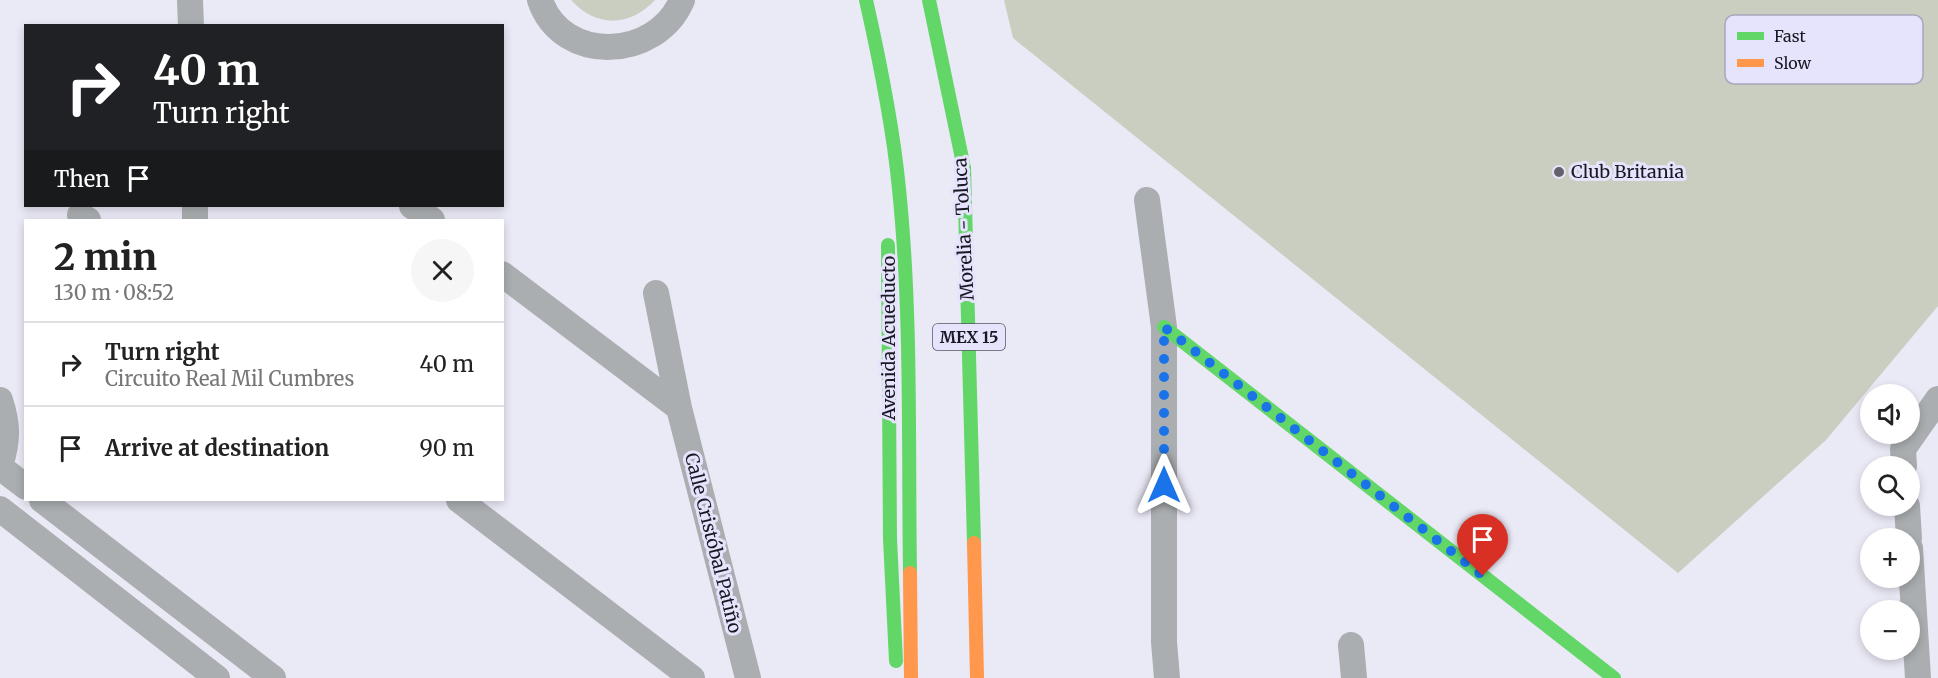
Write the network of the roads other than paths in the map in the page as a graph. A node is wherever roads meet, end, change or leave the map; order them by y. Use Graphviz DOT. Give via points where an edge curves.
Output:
graph roads {
  1 [pos="190,0"];
  2 [pos="540,0"];
  3 [pos="682,0"];
  4 [pos="852,0"];
  5 [pos="866,0"];
  6 [pos="929,0"];
  7 [pos="191,24"];
  8 [pos="874,111"];
  9 [pos="883,176"];
  10 [pos="1148,200"];
  11 [pos="413,207"];
  12 [pos="431,219"];
  13 [pos="504,276"];
  14 [pos="656,293"];
  15 [pos="1164,327"];
  16 [pos="1938,399"];
  17 [pos="0,400"];
  18 [pos="679,408"];
  19 [pos="1903,456"];
  20 [pos="0,466"];
  21 [pos="24,485"];
  22 [pos="43,501"];
  23 [pos="460,501"];
  24 [pos="0,509"];
  25 [pos="1912,588"];
  26 [pos="1351,645"];
  27 [pos="218,678"];
  28 [pos="273,678"];
  29 [pos="692,678"];
  30 [pos="748,678"];
  31 [pos="897,678"];
  32 [pos="911,678"];
  33 [pos="977,678"];
  34 [pos="1167,678"];
  35 [pos="1354,678"];
  36 [pos="1614,678"];
  37 [pos="1918,678"];
  1 -- 7 [label="street"];
  2 -- 3 [label="street" via="559,28 582,42 609,48 636,45 660,32 678,12"];
  4 -- 8 [label="main road"];
  5 -- 32 [label="main road, MEX 15" via="899,188 907,321"];
  6 -- 33 [label="main road, Morelia - Toluca / MEX 15" via="964,168"];
  9 -- 31 [label="main road, Avenida Acueducto" via="887,213 890,538"];
  10 -- 15 [label="street"];
  11 -- 12 [label="street"];
  13 -- 18 [label="street"];
  14 -- 18 [label="street, Calle Cristóbal Patiño"];
  15 -- 34 [label="street"];
  15 -- 36 [label="main road"];
  16 -- 19 [label="street" via="1903,449"];
  17 -- 20 [label="street" via="7,443"];
  18 -- 30 [label="street, Calle Cristóbal Patiño"];
  20 -- 21 [label="street"];
  22 -- 28 [label="street"];
  23 -- 29 [label="street"];
  24 -- 27 [label="street"];
  25 -- 37 [label="street"];
  26 -- 35 [label="street"];
}
